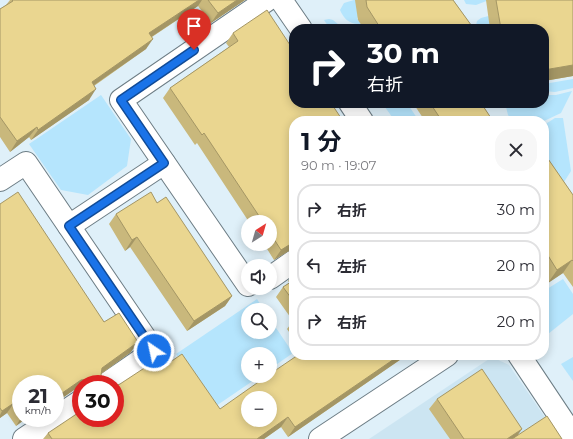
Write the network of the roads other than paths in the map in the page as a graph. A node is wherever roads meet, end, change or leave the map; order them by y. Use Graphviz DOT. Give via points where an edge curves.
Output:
graph roads {
  1 [pos="267,0"];
  2 [pos="281,0"];
  3 [pos="298,24"];
  4 [pos="164,163"];
  5 [pos="0,180"];
  6 [pos="69,226"];
  7 [pos="289,265"];
  8 [pos="277,273"];
  9 [pos="241,275"];
  10 [pos="439,360"];
  11 [pos="522,360"];
  12 [pos="119,375"];
  13 [pos="72,407"];
  14 [pos="573,436"];
  15 [pos="24,439"];
  16 [pos="320,439"];
  1 -- 4 [label="street" via="121,100"];
  2 -- 3 [label="street"];
  4 -- 6 [label="street"];
  4 -- 9 [label="street"];
  5 -- 6 [label="street" via="26,163"];
  6 -- 12 [label="street" via="154,351"];
  7 -- 8 [label="street"];
  10 -- 16 [label="street"];
  11 -- 14 [label="street"];
  13 -- 15 [label="street"];
}
